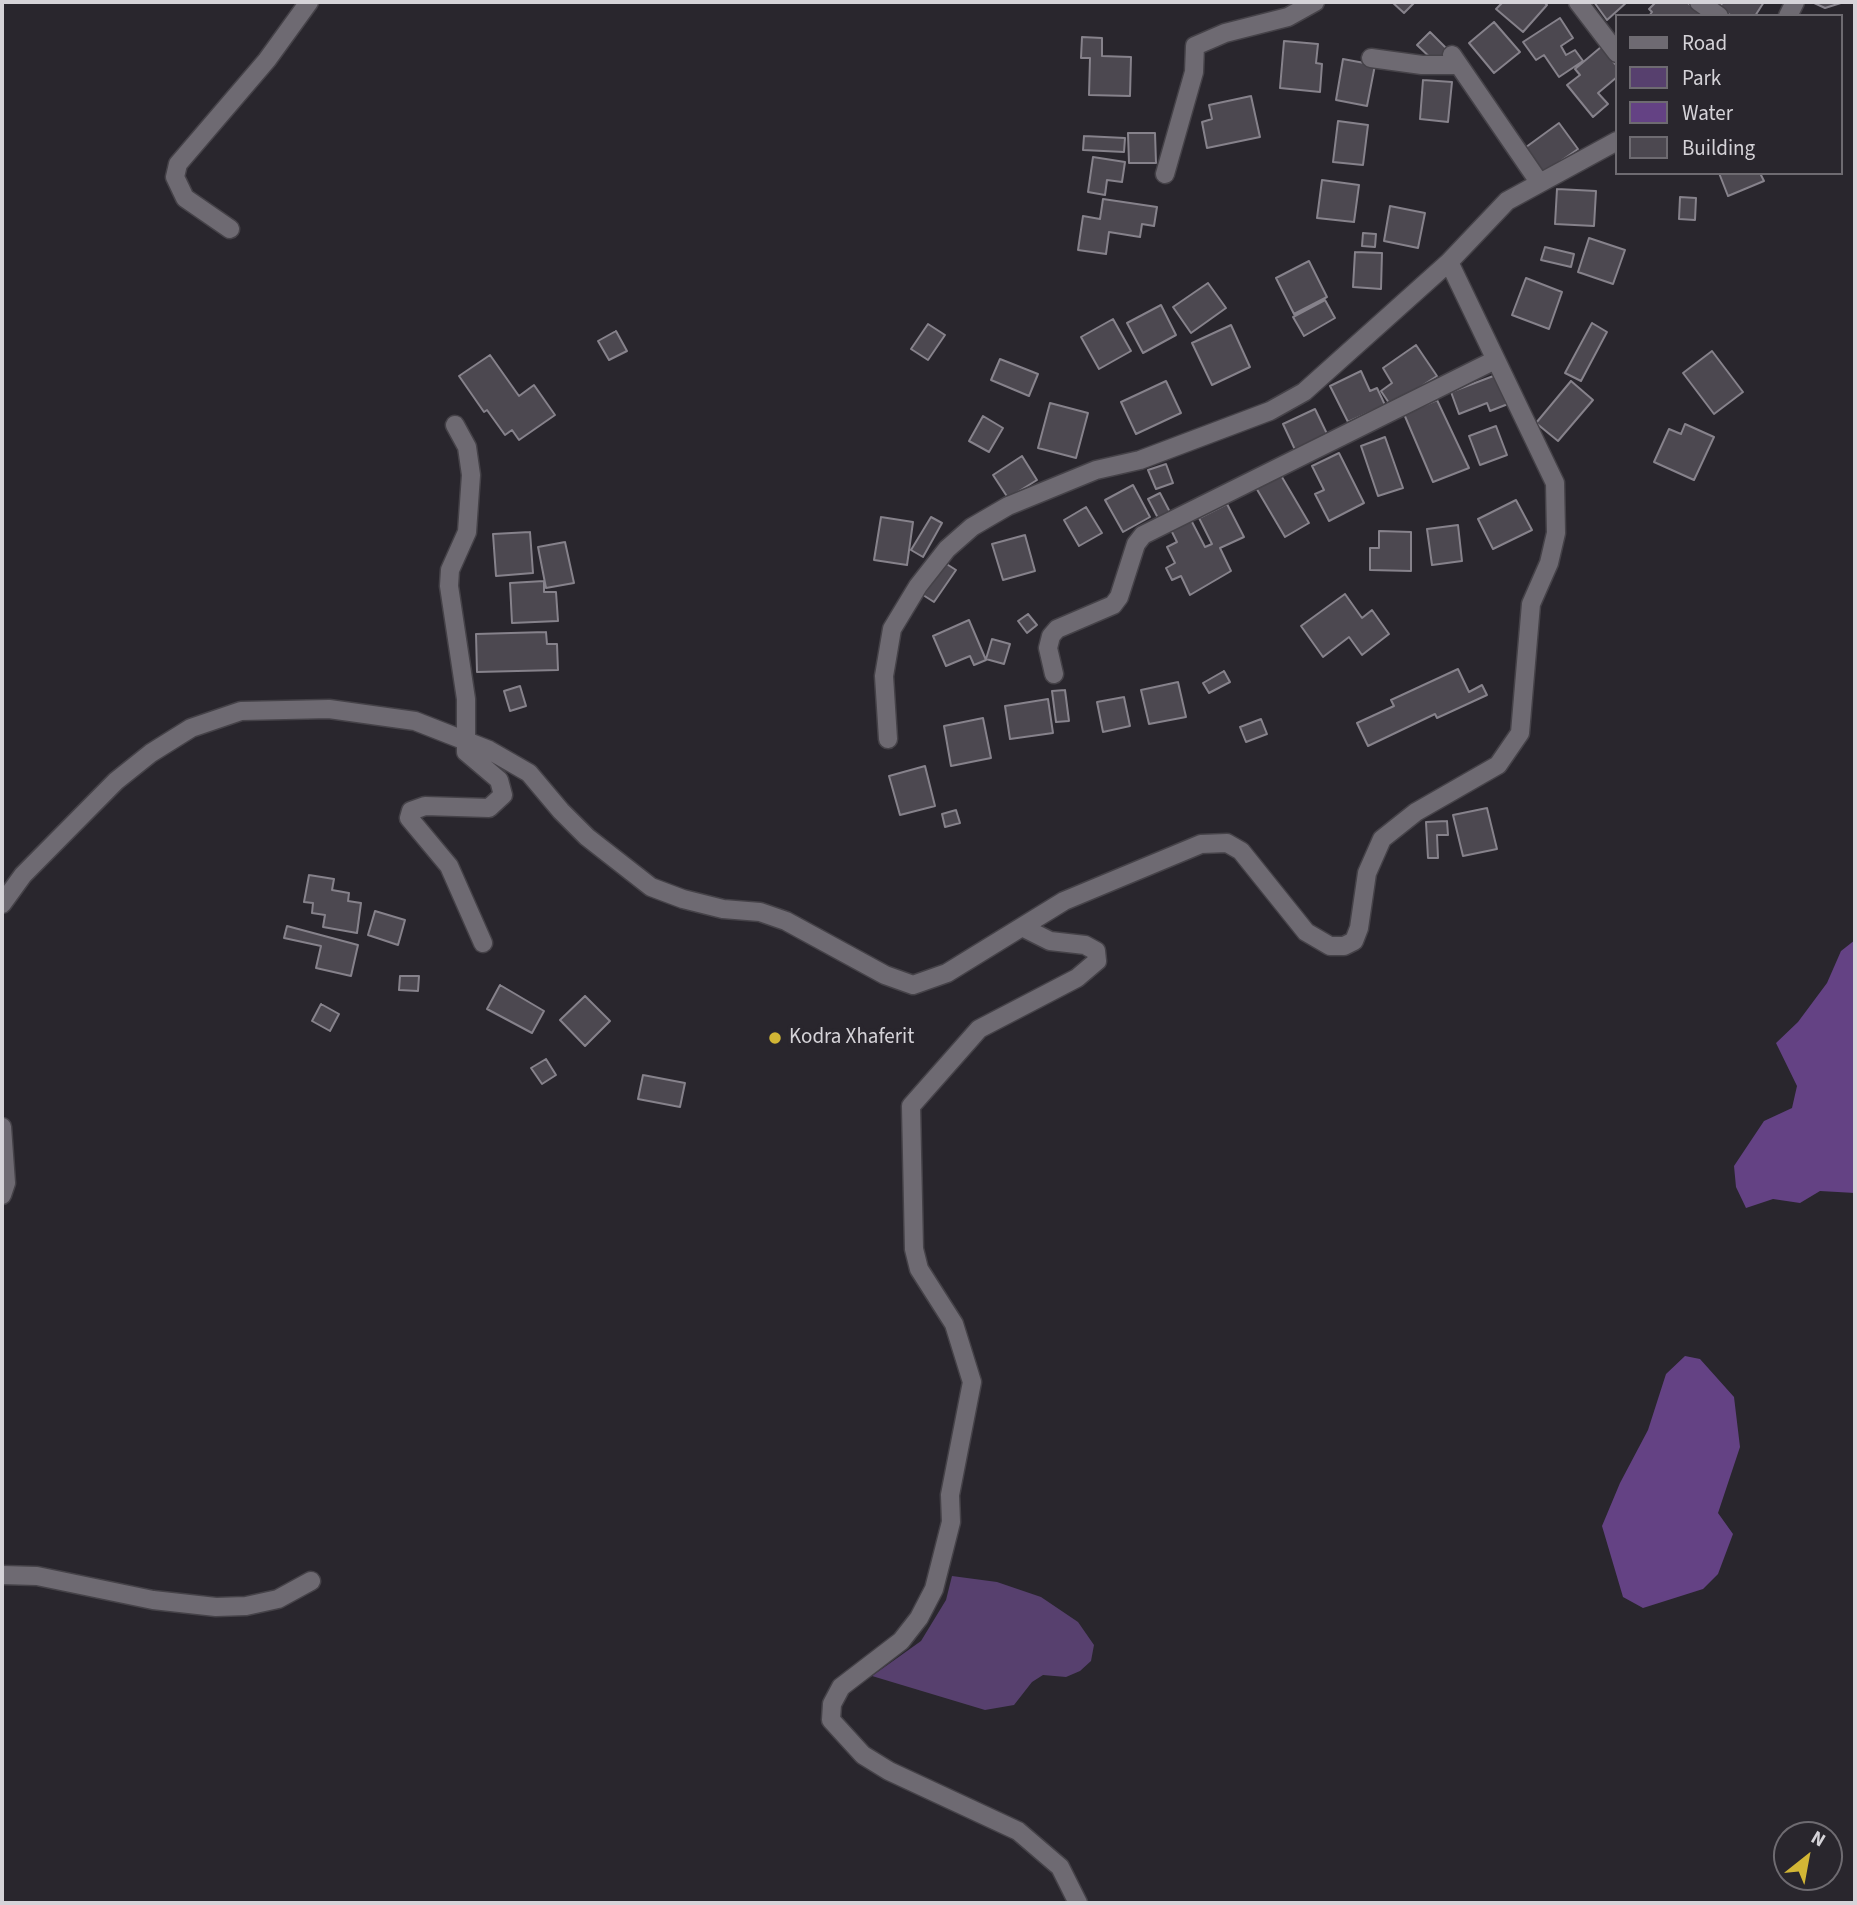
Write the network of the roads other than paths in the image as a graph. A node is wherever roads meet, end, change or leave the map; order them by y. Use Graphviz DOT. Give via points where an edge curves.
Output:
graph roads {
  1 [pos="309,2"];
  2 [pos="1315,2"];
  3 [pos="1578,2"];
  4 [pos="1699,2"];
  5 [pos="1715,14"];
  6 [pos="1616,52"];
  7 [pos="1371,58"];
  8 [pos="1616,142"];
  9 [pos="1164,174"];
  10 [pos="1539,182"];
  11 [pos="230,229"];
  12 [pos="1450,262"];
  13 [pos="1495,360"];
  14 [pos="455,425"];
  15 [pos="1054,674"];
  16 [pos="888,739"];
  17 [pos="468,740"];
  18 [pos="2,904"];
  19 [pos="1022,927"];
  20 [pos="483,943"];
  21 [pos="2,1128"];
  22 [pos="2,1195"];
  23 [pos="2,1575"];
  24 [pos="311,1581"];
  25 [pos="1078,1903"];
  1 -- 11 [label="street" via="267,60 178,164 175,177 185,198"];
  2 -- 9 [label="street" via="1289,17 1225,33 1195,46 1194,72"];
  3 -- 6 [label="street"];
  4 -- 5 [label="street"];
  7 -- 10 [label="street" via="1422,65 1455,60"];
  8 -- 10 [label="street"];
  10 -- 12 [label="street" via="1507,201"];
  12 -- 13 [label="street"];
  12 -- 16 [label="street" via="1304,393 1270,411 1140,460 1096,470 1008,506 972,527 947,549 892,629 884,676"];
  13 -- 15 [label="street" via="1143,535 1113,605 1051,636 1048,648"];
  13 -- 19 [label="street" via="1547,464 1558,509 1549,563 1531,604 1520,733 1498,765 1416,812 1382,839 1367,873 1354,941 1330,946 1306,932 1249,859 1227,843 1186,848 1064,901"];
  14 -- 17 [label="street" via="467,447 471,475 467,532 450,570 449,586"];
  17 -- 18 [label="street" via="415,721 329,709 241,711 191,729 133,765 23,876"];
  17 -- 19 [label="street" via="530,773 587,837 651,887 683,899 786,921 897,981 913,985 947,973"];
  17 -- 20 [label="street" via="466,751 499,780 503,795 489,808 425,806 411,811 409,818 449,866"];
  19 -- 25 [label="street" via="1050,941 1085,945 1096,951 1097,961 1077,978 979,1029 911,1106 914,1249 919,1269 954,1324 972,1382 950,1495 951,1522 933,1589 901,1642 841,1687 832,1704 831,1720 863,1755 889,1772 986,1814 1028,1838 1060,1867"];
  21 -- 22 [label="street" via="6,1172"];
  23 -- 24 [label="street" via="37,1576 153,1600 216,1607 278,1599"];
}
